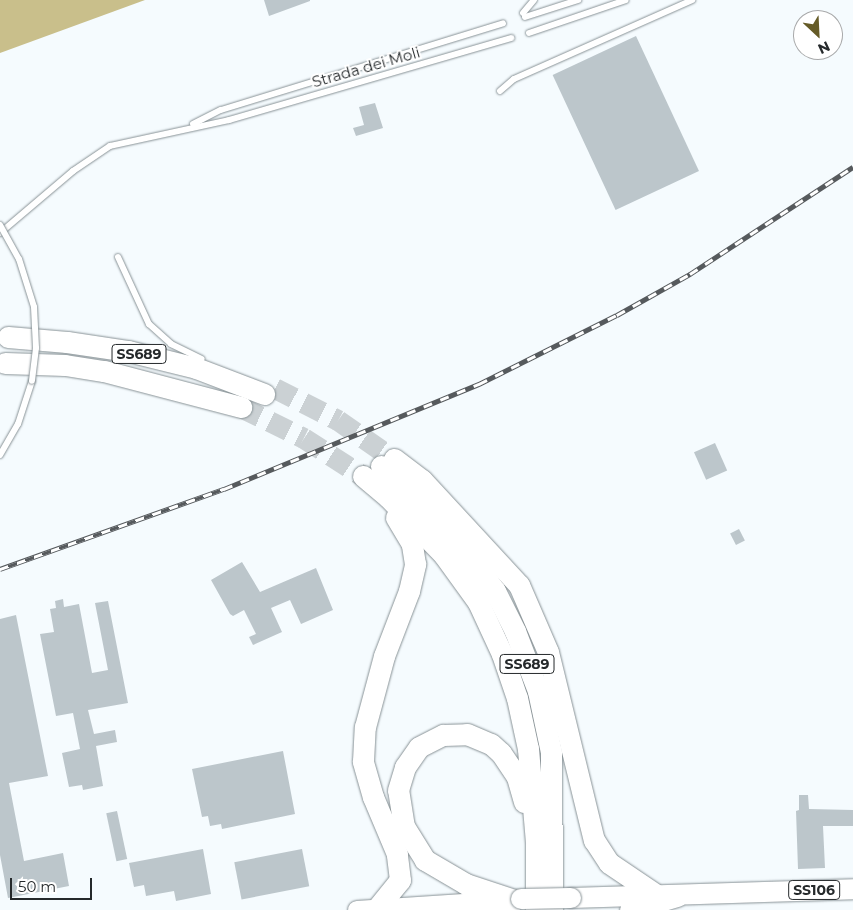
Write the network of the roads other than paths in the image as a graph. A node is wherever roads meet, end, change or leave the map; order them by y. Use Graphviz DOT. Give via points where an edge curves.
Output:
graph roads {
  1 [pos="534,0"];
  2 [pos="578,0"];
  3 [pos="626,0"];
  4 [pos="692,0"];
  5 [pos="502,23"];
  6 [pos="529,33"];
  7 [pos="511,38"];
  8 [pos="500,91"];
  9 [pos="185,128"];
  10 [pos="0,225"];
  11 [pos="0,232"];
  12 [pos="118,257"];
  13 [pos="8,337"];
  14 [pos="128,351"];
  15 [pos="202,360"];
  16 [pos="5,363"];
  17 [pos="241,406"];
  18 [pos="0,455"];
  19 [pos="379,467"];
  20 [pos="536,843"];
  21 [pos="853,890"];
  22 [pos="667,896"];
  23 [pos="523,903"];
  24 [pos="378,908"];
  25 [pos="357,910"];
  26 [pos="490,910"];
  27 [pos="552,910"];
  28 [pos="630,910"];
  1 -- 2 [label="lane" via="524,15"];
  3 -- 6 [label="lane"];
  4 -- 8 [label="lane" via="514,80"];
  5 -- 9 [label="lane" via="221,110"];
  7 -- 9 [label="lane, Strada dei Moli" via="229,120"];
  9 -- 11 [label="lane" via="110,146 73,171"];
  10 -- 18 [label="lane, bridge" via="19,258 34,306 36,348 32,381 18,424"];
  12 -- 15 [label="lane" via="149,324 172,344"];
  13 -- 14 [label="highway, SS689"];
  14 -- 15 [label="highway"];
  14 -- 15 [label="highway, SS689" via="270,391"];
  16 -- 17 [label="highway, SS689" via="65,365 104,371"];
  19 -- 20 [label="highway, SS689" via="388,497 444,555 482,611 517,698 528,749"];
  19 -- 22 [label="highway" via="422,480 519,584 548,652 594,840 609,863"];
  19 -- 24 [label="highway" via="398,520 412,544 415,564 409,591 384,656 365,727 363,762 397,854 400,880"];
  19 -- 27 [label="highway, SS689" via="458,541 495,591 518,640 538,692 551,752"];
  20 -- 23 [label="highway, SS689"];
  20 -- 23 [label="highway" via="517,777 510,764 491,744 467,734 454,733 432,739 411,755 400,778 398,804 404,827 418,853 466,884"];
  21 -- 22 [label="main road, SS106"];
  22 -- 23 [label="main road, SS106, bridge" via="571,898"];
  22 -- 28 [label="highway"];
  23 -- 24 [label="main road"];
  23 -- 26 [label="highway"];
  24 -- 25 [label="main road"];
}
